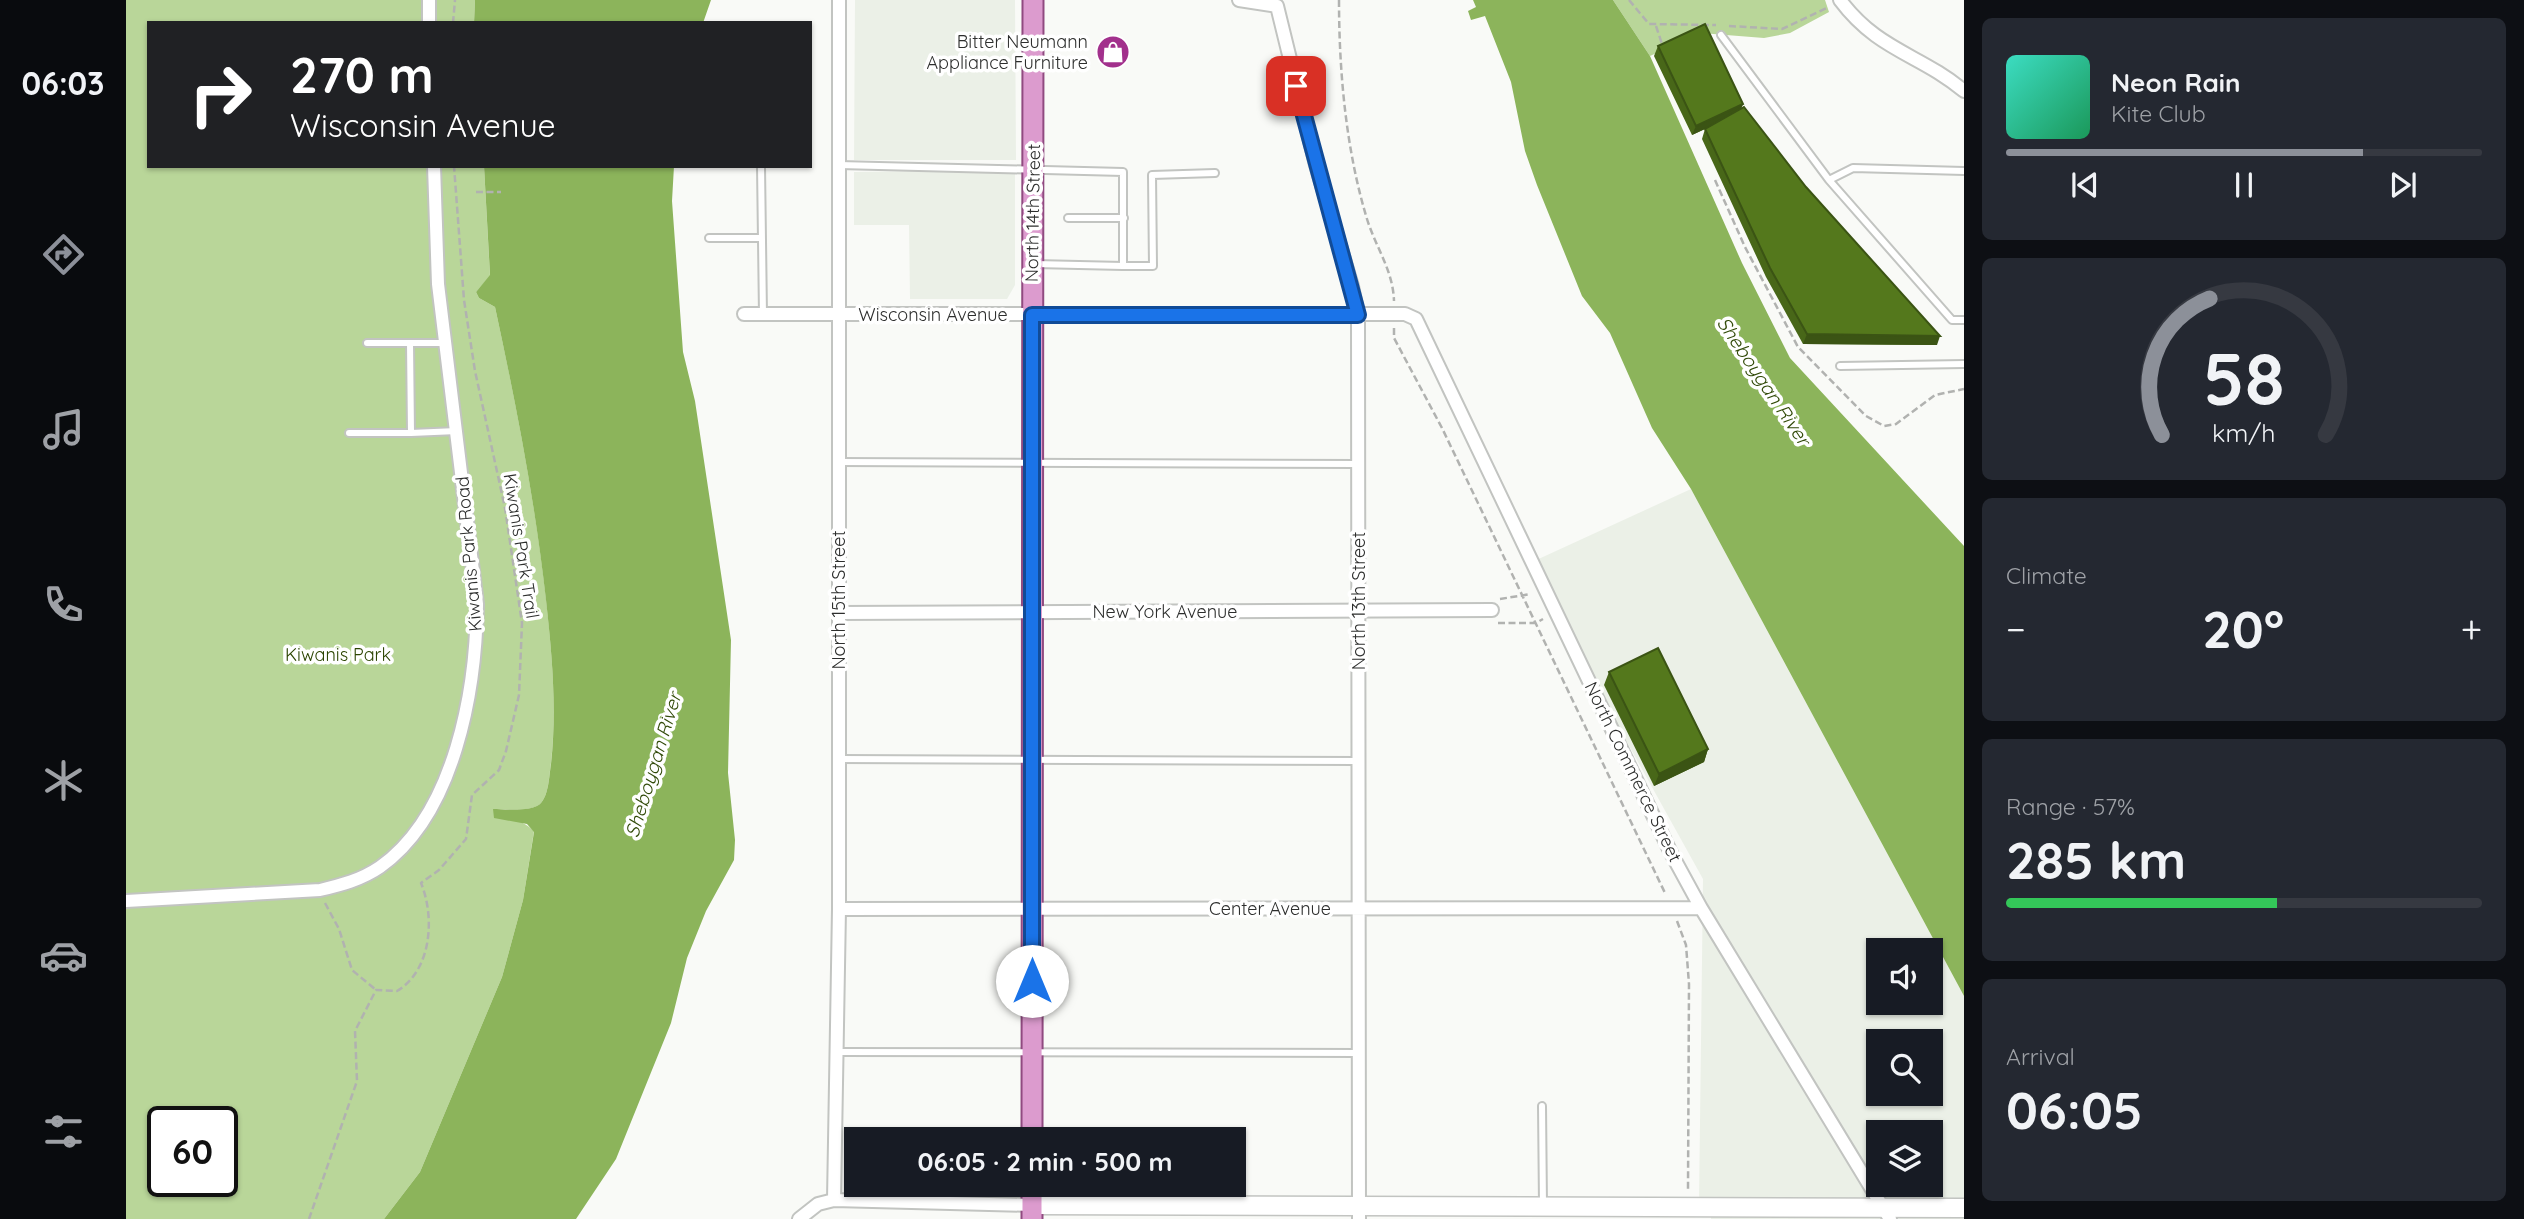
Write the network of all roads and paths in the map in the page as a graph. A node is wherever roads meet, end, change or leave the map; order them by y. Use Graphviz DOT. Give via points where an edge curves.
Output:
graph roads {
  1 [pos="429,0"];
  2 [pos="455,0"];
  3 [pos="839,0"];
  4 [pos="1033,0"];
  5 [pos="1239,0"];
  6 [pos="1339,0"];
  7 [pos="1629,0"];
  8 [pos="1840,1"];
  9 [pos="429,21"];
  10 [pos="453,21"];
  11 [pos="1656,25"];
  12 [pos="1718,26"];
  13 [pos="1727,26"];
  14 [pos="1721,35"];
  15 [pos="1665,50"];
  16 [pos="1964,91"];
  17 [pos="839,165"];
  18 [pos="434,168"];
  19 [pos="454,168"];
  20 [pos="761,168"];
  21 [pos="1034,170"];
  22 [pos="1964,171"];
  23 [pos="1215,173"];
  24 [pos="1715,180"];
  25 [pos="1829,180"];
  26 [pos="476,192"];
  27 [pos="501,192"];
  28 [pos="1068,218"];
  29 [pos="1124,218"];
  30 [pos="709,238"];
  31 [pos="762,238"];
  32 [pos="1032,264"];
  33 [pos="1123,266"];
  34 [pos="744,314"];
  35 [pos="763,314"];
  36 [pos="839,314"];
  37 [pos="1394,314"];
  38 [pos="1032,315"];
  39 [pos="1358,315"];
  40 [pos="1416,319"];
  41 [pos="1964,320"];
  42 [pos="367,343"];
  43 [pos="446,343"];
  44 [pos="410,344"];
  45 [pos="1964,364"];
  46 [pos="1840,366"];
  47 [pos="1964,389"];
  48 [pos="457,431"];
  49 [pos="349,433"];
  50 [pos="411,433"];
  51 [pos="838,461"];
  52 [pos="1031,463"];
  53 [pos="1358,464"];
  54 [pos="1544,588"];
  55 [pos="1524,597"];
  56 [pos="1492,610"];
  57 [pos="1032,612"];
  58 [pos="1359,612"];
  59 [pos="1555,612"];
  60 [pos="839,613"];
  61 [pos="1536,623"];
  62 [pos="839,759"];
  63 [pos="1032,760"];
  64 [pos="1359,761"];
  65 [pos="320,890"];
  66 [pos="126,901"];
  67 [pos="1359,908"];
  68 [pos="1672,908"];
  69 [pos="1701,908"];
  70 [pos="839,909"];
  71 [pos="1032,909"];
  72 [pos="376,990"];
  73 [pos="836,1052"];
  74 [pos="1032,1052"];
  75 [pos="1359,1053"];
  76 [pos="1542,1106"];
  77 [pos="1032,1127"];
  78 [pos="834,1200"];
  79 [pos="1543,1207"];
  80 [pos="1688,1207"];
  81 [pos="1964,1208"];
  82 [pos="1032,1212"];
  83 [pos="1359,1213"];
  84 [pos="1730,1213"];
  85 [pos="1886,1213"];
  86 [pos="309,1219"];
  87 [pos="799,1219"];
  1 -- 9 [label="street"];
  2 -- 10 [label="path"];
  3 -- 17 [label="street, North 15th Street"];
  4 -- 21 [label="main road, North 14th Street"];
  5 -- 39 [label="street, North 13th Street" via="1277,6"];
  6 -- 37 [label="path" via="1344,92 1354,159 1367,219 1390,273"];
  7 -- 11 [label="path" via="1643,19"];
  8 -- 13 [label="path" via="1782,29"];
  8 -- 16 [label="street" via="1877,39"];
  11 -- 12 [label="path"];
  11 -- 15 [label="path"];
  14 -- 25 [label="lane"];
  17 -- 21 [label="lane"];
  17 -- 36 [label="street, North 15th Street"];
  18 -- 43 [label="street, Kiwanis Park Road" via="438,284"];
  19 -- 72 [label="path, Kiwanis Park Trail" via="464,300 520,597 519,695 499,770 472,795 467,839 421,883 430,924 414,976 397,991"];
  20 -- 31 [label="lane"];
  21 -- 29 [label="lane" via="1123,172"];
  21 -- 32 [label="main road, North 14th Street"];
  22 -- 25 [label="lane" via="1853,168"];
  23 -- 33 [label="lane" via="1152,175 1153,266"];
  24 -- 47 [label="path" via="1798,347 1866,416 1884,426 1896,424 1935,395"];
  25 -- 41 [label="lane" via="1952,320"];
  26 -- 27 [label="path"];
  28 -- 29 [label="lane"];
  29 -- 33 [label="lane"];
  30 -- 31 [label="lane"];
  31 -- 35 [label="lane"];
  32 -- 33 [label="lane"];
  32 -- 38 [label="main road, North 14th Street"];
  34 -- 35 [label="street, Wisconsin Avenue"];
  35 -- 36 [label="street, Wisconsin Avenue"];
  36 -- 38 [label="street, Wisconsin Avenue"];
  36 -- 51 [label="street, North 15th Street"];
  37 -- 39 [label="street, Wisconsin Avenue"];
  37 -- 40 [label="street, Wisconsin Avenue"];
  37 -- 55 [label="path" via="1394,338"];
  38 -- 39 [label="street, Wisconsin Avenue"];
  38 -- 52 [label="main road, North 14th Street"];
  39 -- 53 [label="street, North 13th Street"];
  40 -- 54 [label="street, North Commerce Street"];
  42 -- 44 [label="lane"];
  43 -- 44 [label="lane"];
  43 -- 48 [label="street, Kiwanis Park Road"];
  44 -- 50 [label="lane"];
  45 -- 46 [label="lane"];
  48 -- 50 [label="lane"];
  48 -- 65 [label="street, Kiwanis Park Road" via="477,604 473,671 456,745 437,794 407,842 365,876"];
  49 -- 50 [label="lane"];
  51 -- 52 [label="lane"];
  51 -- 60 [label="street, North 15th Street"];
  52 -- 53 [label="lane"];
  52 -- 57 [label="main road, North 14th Street"];
  53 -- 58 [label="street, North 13th Street"];
  54 -- 55 [label="path"];
  54 -- 59 [label="street, North Commerce Street"];
  55 -- 56 [label="path" via="1490,599"];
  55 -- 61 [label="path"];
  56 -- 58 [label="street, New York Avenue"];
  56 -- 61 [label="path" via="1496,624"];
  57 -- 58 [label="street, New York Avenue"];
  57 -- 60 [label="street, New York Avenue"];
  57 -- 63 [label="main road, North 14th Street"];
  58 -- 64 [label="street, North 13th Street"];
  59 -- 61 [label="path"];
  59 -- 69 [label="street, North Commerce Street"];
  60 -- 62 [label="street, North 15th Street"];
  61 -- 68 [label="path"];
  62 -- 63 [label="lane"];
  62 -- 70 [label="street, North 15th Street"];
  63 -- 64 [label="lane"];
  63 -- 71 [label="main road, North 14th Street"];
  64 -- 67 [label="street, North 13th Street"];
  65 -- 66 [label="street, Kiwanis Park Road"];
  65 -- 72 [label="path" via="352,970"];
  67 -- 68 [label="street, Center Avenue"];
  67 -- 71 [label="street, Center Avenue"];
  67 -- 75 [label="street, North 13th Street"];
  68 -- 69 [label="street, Center Avenue"];
  68 -- 80 [label="path" via="1686,945 1689,984"];
  69 -- 85 [label="street, North Commerce Street"];
  70 -- 71 [label="street, Center Avenue"];
  70 -- 73 [label="street, North 15th Street"];
  71 -- 74 [label="main road, North 14th Street"];
  72 -- 86 [label="path" via="355,1031 357,1081"];
  73 -- 74 [label="lane"];
  73 -- 78 [label="street, North 15th Street"];
  74 -- 75 [label="lane"];
  74 -- 77 [label="main road, North 14th Street"];
  75 -- 83 [label="street, North 13th Street"];
  76 -- 79 [label="lane"];
  78 -- 82 [label="street"];
  78 -- 87 [label="street" via="818,1204"];
  79 -- 80 [label="street"];
  79 -- 83 [label="street"];
  80 -- 84 [label="street"];
  81 -- 85 [label="street"];
  82 -- 83 [label="street"];
  84 -- 85 [label="street"];
}
